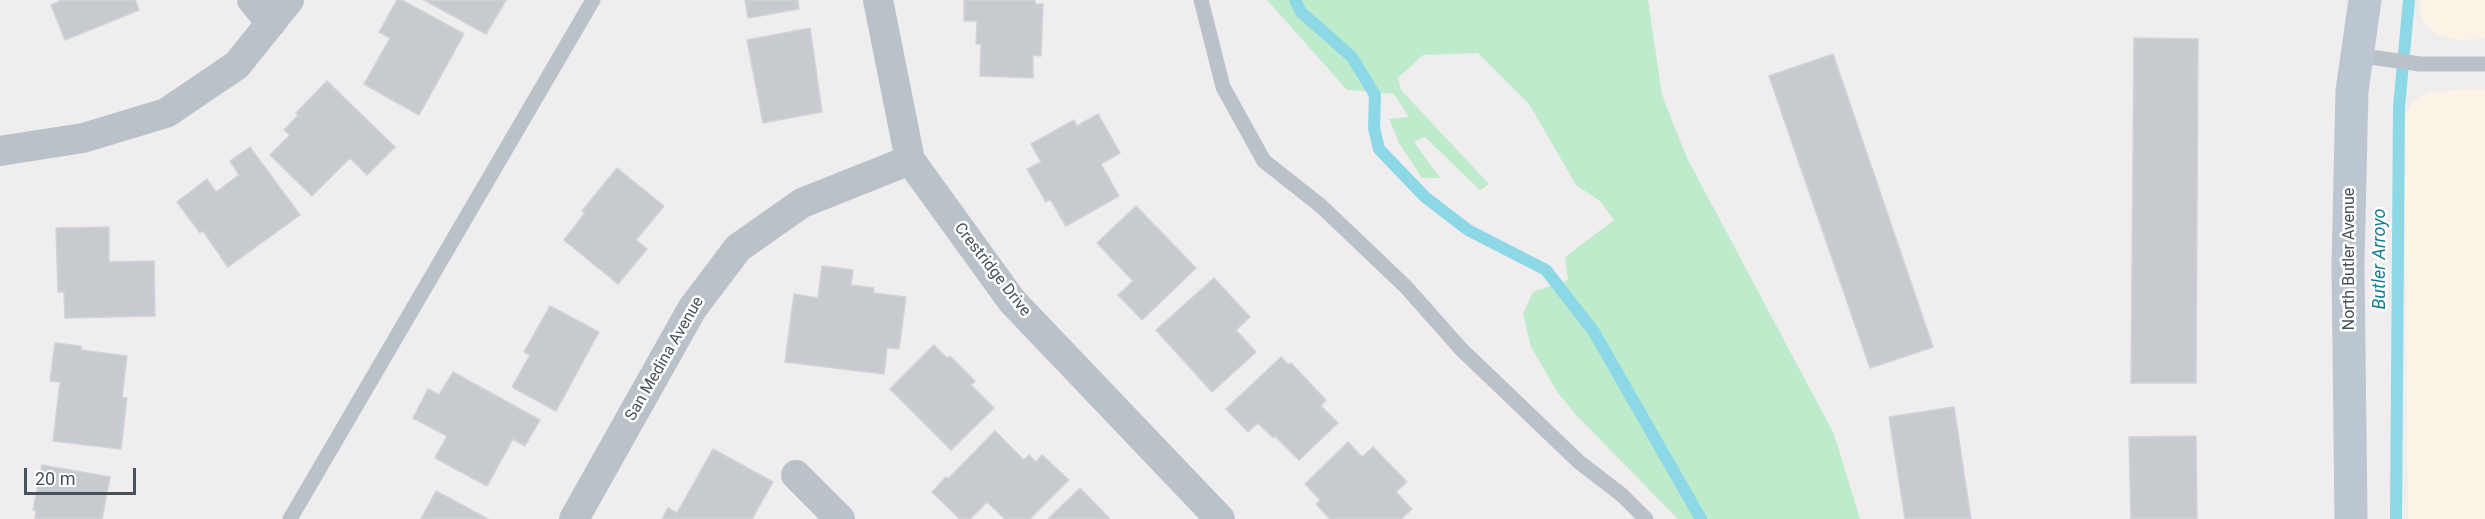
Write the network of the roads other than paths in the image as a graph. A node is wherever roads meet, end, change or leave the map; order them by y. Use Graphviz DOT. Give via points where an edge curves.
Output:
graph roads {
  1 [pos="252,0"];
  2 [pos="289,0"];
  3 [pos="592,0"];
  4 [pos="878,0"];
  5 [pos="1201,0"];
  6 [pos="2365,0"];
  7 [pos="270,23"];
  8 [pos="2356,55"];
  9 [pos="2485,64"];
  10 [pos="0,151"];
  11 [pos="910,160"];
  12 [pos="796,476"];
  13 [pos="290,519"];
  14 [pos="574,519"];
  15 [pos="840,519"];
  16 [pos="1220,519"];
  17 [pos="1646,519"];
  18 [pos="2351,519"];
  1 -- 7 [label="street"];
  2 -- 7 [label="street"];
  3 -- 13 [label="lane"];
  4 -- 11 [label="street, Crestridge Drive"];
  5 -- 17 [label="lane" via="1222,87 1264,161 1321,206 1406,288 1469,357 1579,462"];
  6 -- 8 [label="main road, North Butler Avenue"];
  7 -- 10 [label="street" via="237,65 166,113 83,138"];
  8 -- 9 [label="lane" via="2420,64"];
  8 -- 18 [label="main road, North Butler Avenue" via="2349,265"];
  11 -- 14 [label="street, San Medina Avenue" via="802,203 738,248 692,309"];
  11 -- 16 [label="street, Crestridge Drive" via="1012,301"];
  12 -- 15 [label="street"];
}
